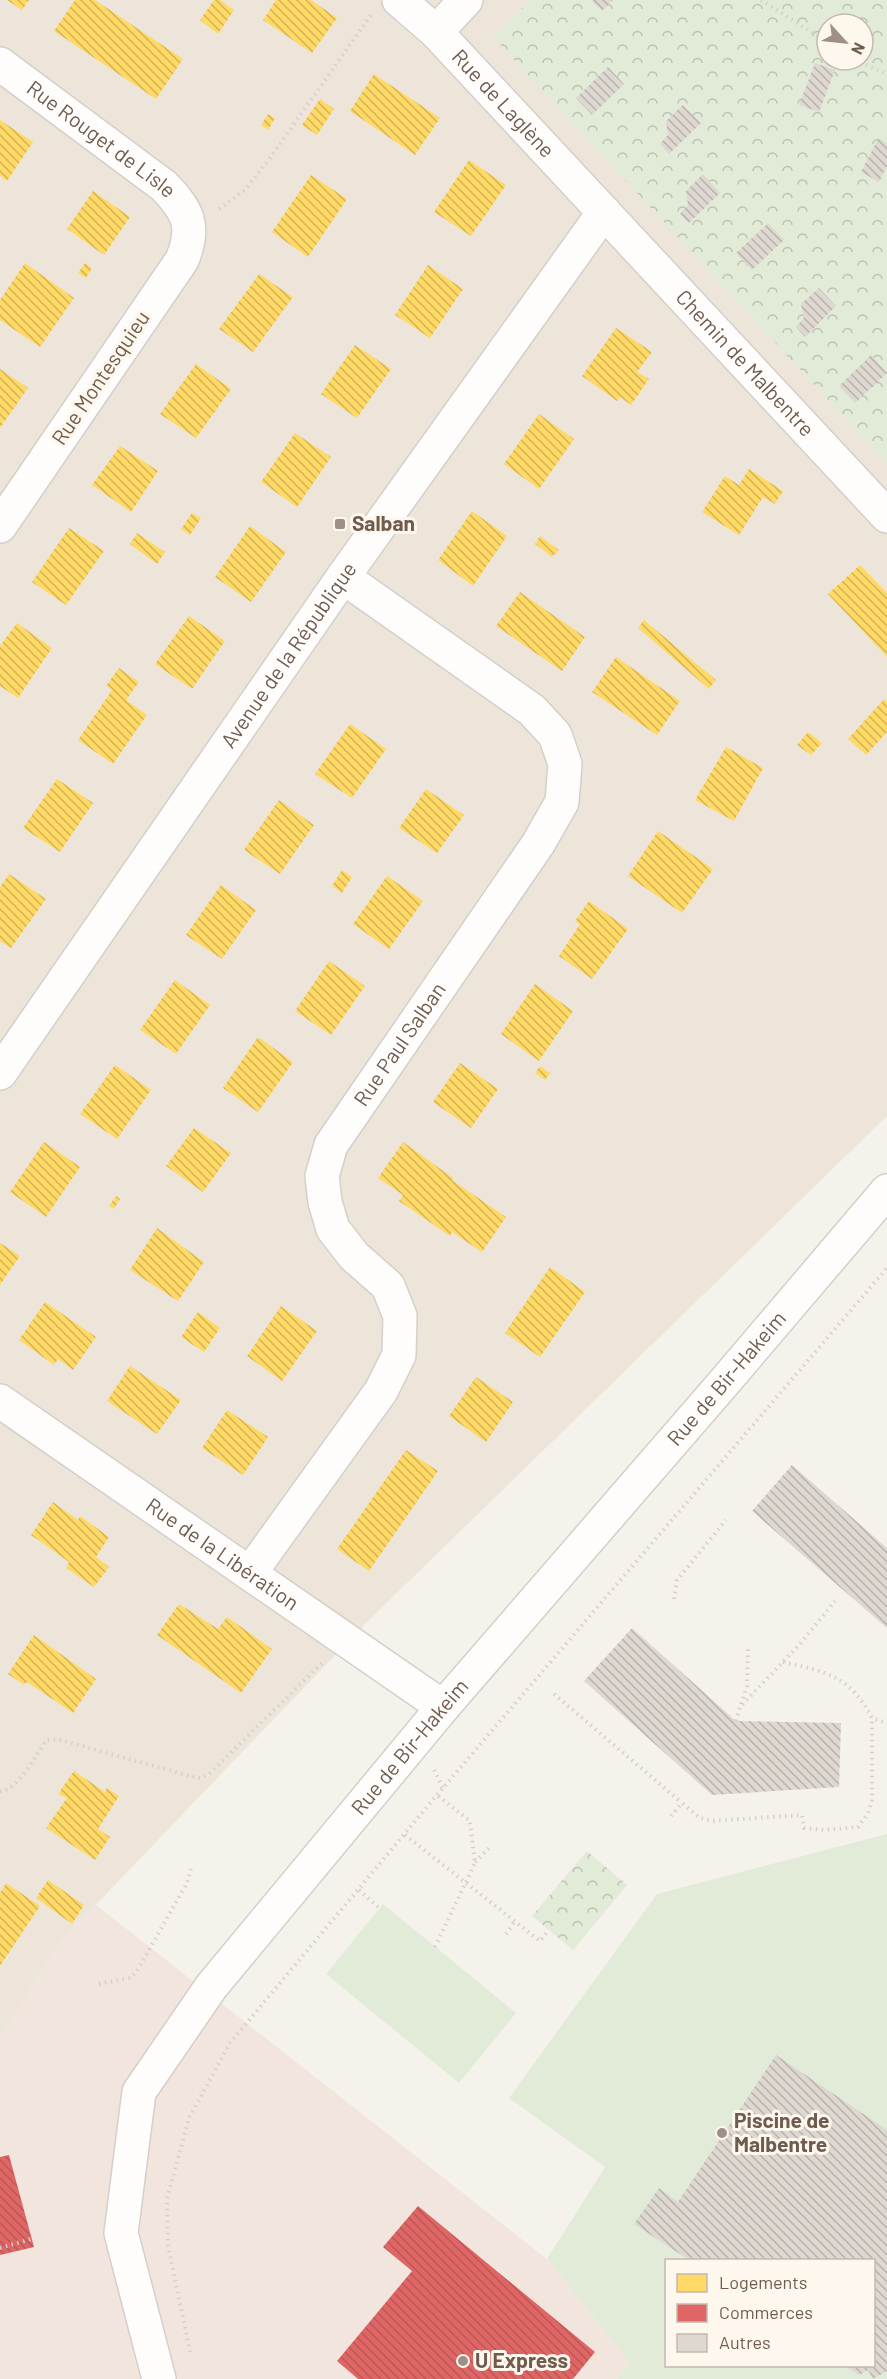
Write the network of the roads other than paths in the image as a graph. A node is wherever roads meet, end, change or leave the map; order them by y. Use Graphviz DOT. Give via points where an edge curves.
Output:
graph roads {
  1 [pos="466,0"];
  2 [pos="387,4"];
  3 [pos="436,32"];
  4 [pos="0,64"];
  5 [pos="604,212"];
  6 [pos="189,225"];
  7 [pos="887,516"];
  8 [pos="0,526"];
  9 [pos="343,578"];
  10 [pos="0,1072"];
  11 [pos="887,1191"];
  12 [pos="0,1401"];
  13 [pos="250,1573"];
  14 [pos="443,1707"];
  15 [pos="159,2379"];
  1 -- 3 [label="street"];
  2 -- 3 [label="street, Rue de Laglène"];
  3 -- 5 [label="street, Rue de Laglène"];
  4 -- 6 [label="street, Rue Rouget de Lisle" via="164,186 183,206"];
  5 -- 7 [label="street, Chemin de Malbentre"];
  5 -- 9 [label="street, Avenue de la République"];
  6 -- 8 [label="street, Rue Montesquieu" via="189,243 182,260"];
  9 -- 10 [label="street, Avenue de la République"];
  9 -- 13 [label="street, Rue Paul Salban" via="532,710 555,735 565,764 562,802 538,844 331,1145 322,1176 333,1229 354,1256 388,1286 400,1317 399,1355 381,1391"];
  11 -- 14 [label="street, Rue de Bir-Hakeim"];
  12 -- 13 [label="street, Rue de la Libération"];
  13 -- 14 [label="street, Rue de la Libération"];
  14 -- 15 [label="street, Rue de Bir-Hakeim" via="211,1987 139,2092 121,2233"];
}
